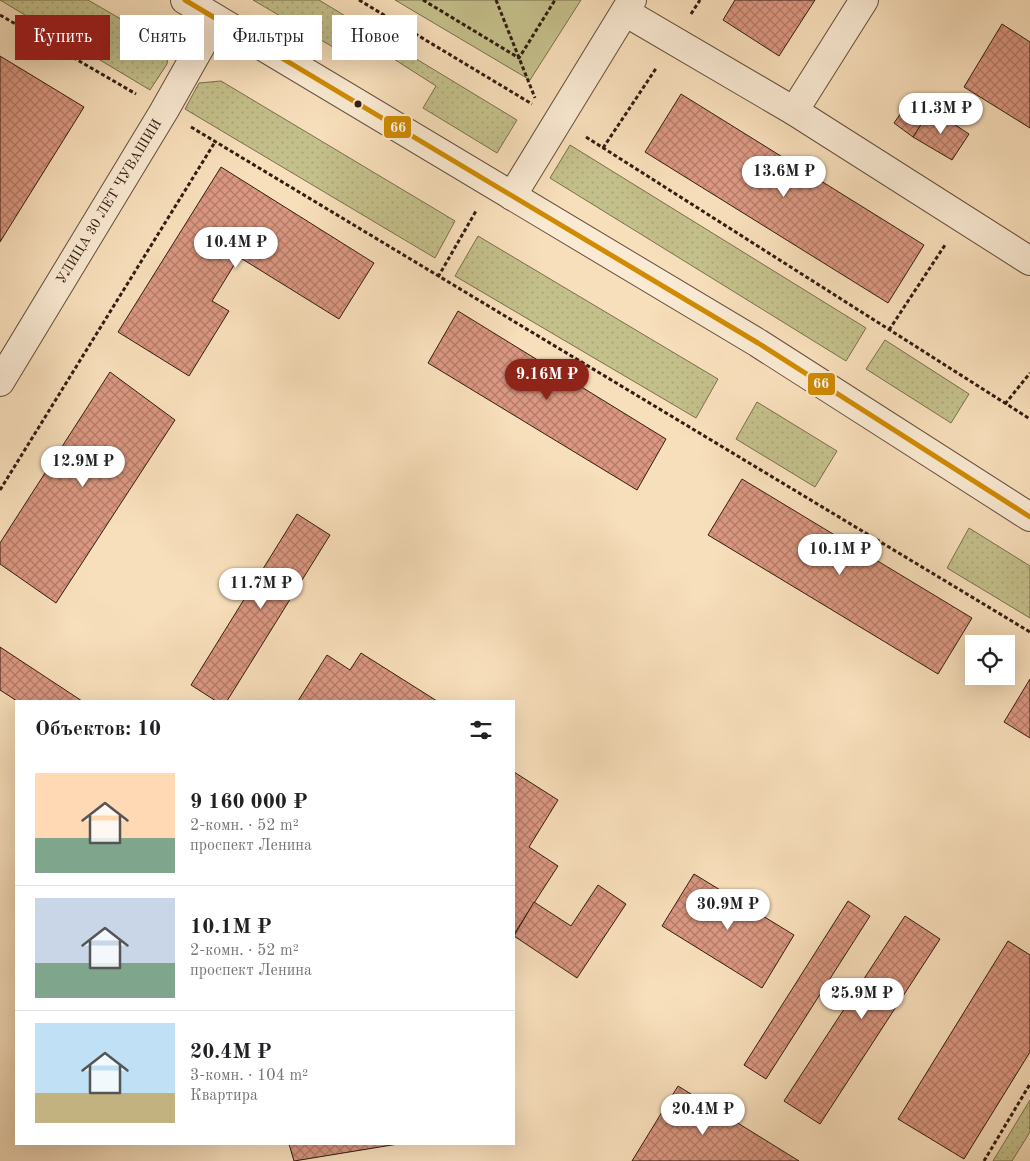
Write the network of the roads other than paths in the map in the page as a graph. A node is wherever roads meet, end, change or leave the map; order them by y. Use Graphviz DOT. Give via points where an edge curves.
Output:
graph roads {
  1 [pos="185,0"];
  2 [pos="864,0"];
  3 [pos="629,6"];
  4 [pos="214,18"];
  5 [pos="214,23"];
  6 [pos="285,60"];
  7 [pos="794,111"];
  8 [pos="512,196"];
  9 [pos="1030,261"];
  10 [pos="0,382"];
  11 [pos="1030,517"];
  1 -- 4 [label="street"];
  2 -- 7 [label="street"];
  3 -- 7 [label="street" via="674,40"];
  3 -- 8 [label="street"];
  5 -- 10 [label="street, УЛИЦА 30 ЛЕТ ЧУВАШИИ"];
  6 -- 8 [label="street"];
  7 -- 9 [label="street"];
  8 -- 11 [label="street" via="758,343"];
}
